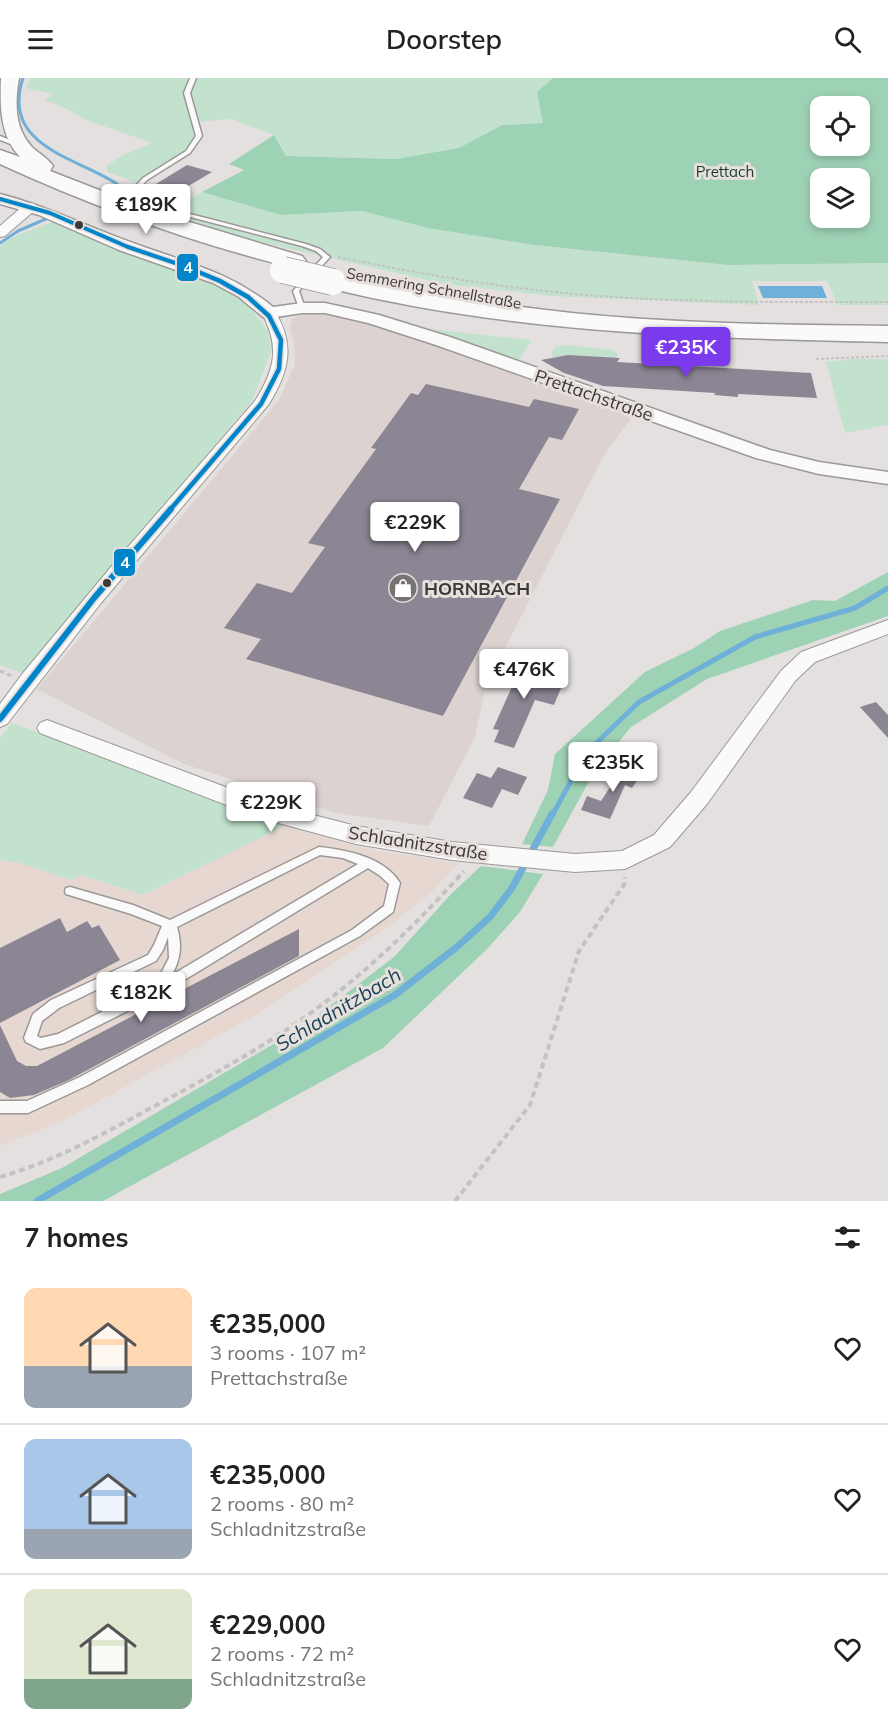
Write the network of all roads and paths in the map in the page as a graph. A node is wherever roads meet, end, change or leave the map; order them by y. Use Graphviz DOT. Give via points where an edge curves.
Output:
graph roads {
  1 [pos="10,78"];
  2 [pos="193,78"];
  3 [pos="4,136"];
  4 [pos="4,172"];
  5 [pos="0,198"];
  6 [pos="30,207"];
  7 [pos="0,233"];
  8 [pos="288,266"];
  9 [pos="335,271"];
  10 [pos="888,302"];
  11 [pos="302,308"];
  12 [pos="269,314"];
  13 [pos="888,323"];
  14 [pos="888,334"];
  15 [pos="888,357"];
  16 [pos="816,359"];
  17 [pos="888,478"];
  18 [pos="888,627"];
  19 [pos="0,719"];
  20 [pos="47,728"];
  21 [pos="479,854"];
  22 [pos="625,860"];
  23 [pos="368,863"];
  24 [pos="70,891"];
  25 [pos="169,924"];
  26 [pos="159,989"];
  27 [pos="0,1107"];
  28 [pos="0,1177"];
  29 [pos="455,1201"];
  1 -- 3 [label="highway" via="2,98"];
  2 -- 9 [label="lane" via="187,93 199,136 188,152 145,179 133,192 142,201 169,210 318,250"];
  3 -- 8 [label="highway, Semmering Schnellstraße" via="66,186"];
  4 -- 8 [label="highway, Semmering Schnellstraße" via="164,235"];
  5 -- 6 [label="street"];
  6 -- 7 [label="street"];
  6 -- 12 [label="street" via="219,279 245,293"];
  8 -- 9 [label="highway, Semmering Schnellstraße, bridge"];
  9 -- 10 [label="path" via="367,261 458,281 587,295 747,302"];
  9 -- 11 [label="lane" via="296,291"];
  9 -- 13 [label="highway, Semmering Schnellstraße" via="447,293 555,308 679,317"];
  9 -- 14 [label="highway, Semmering Schnellstraße" via="439,303 552,318 656,327"];
  11 -- 12 [label="street, Prettachstraße"];
  11 -- 17 [label="street, Prettachstraße" via="324,308 408,329 763,454 819,468"];
  12 -- 19 [label="street" via="278,327 282,362 276,381 261,404 116,574"];
  15 -- 16 [label="path"];
  18 -- 22 [label="street, Schladnitzstraße" via="808,657 788,676 662,842"];
  20 -- 21 [label="street, Schladnitzstraße" via="268,812 356,836"];
  21 -- 22 [label="street, Schladnitzstraße" via="575,863"];
  21 -- 28 [label="path" via="397,940 344,987 270,1041 68,1153"];
  22 -- 29 [label="path" via="625,883 579,951 530,1106"];
  23 -- 25 [label="lane" via="319,851"];
  23 -- 26 [label="lane"];
  23 -- 27 [label="lane" via="395,884 389,909 356,933 84,1081 28,1107"];
  24 -- 25 [label="lane"];
  25 -- 26 [label="lane" via="177,945"];
  25 -- 26 [label="lane" via="152,958 55,1004 36,1018 30,1038 40,1044 60,1039"];
}
